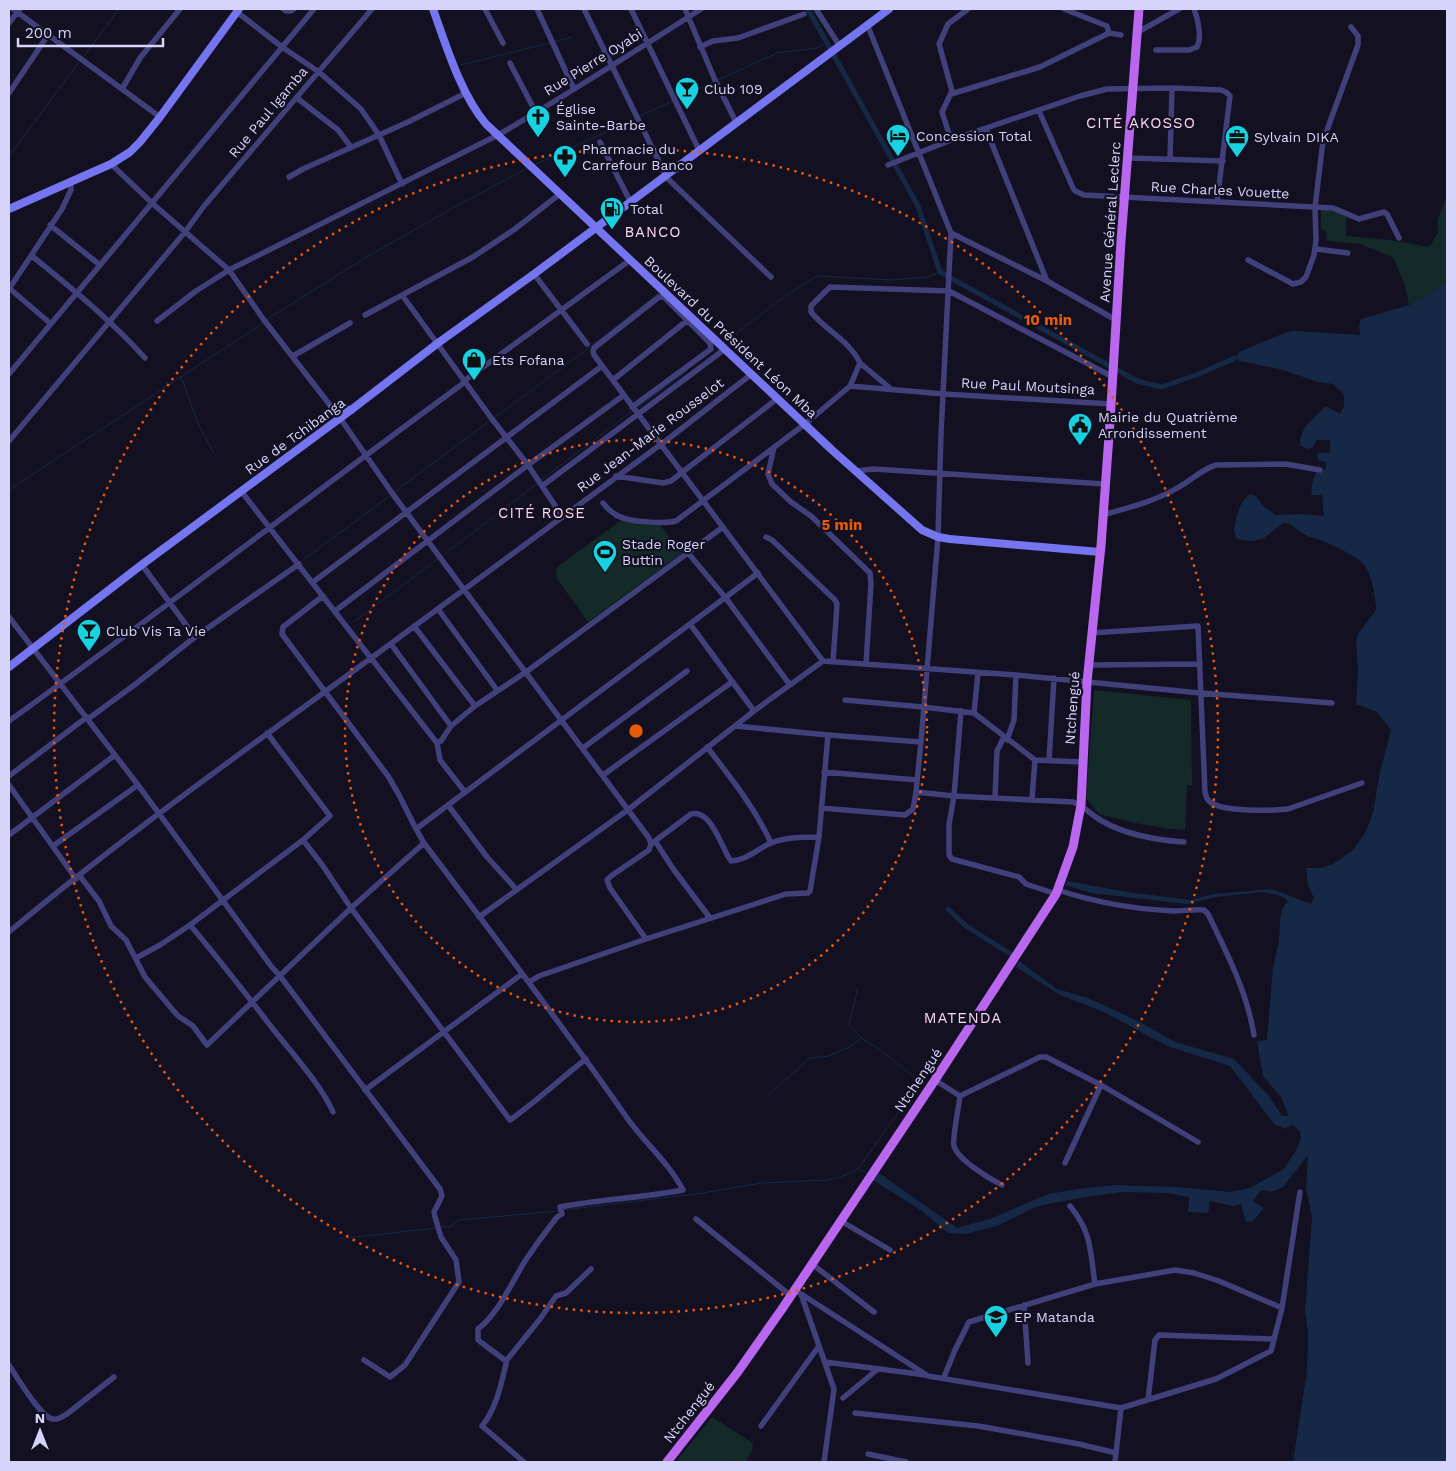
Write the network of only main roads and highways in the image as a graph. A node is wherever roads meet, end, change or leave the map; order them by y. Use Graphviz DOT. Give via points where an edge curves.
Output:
graph roads {
  1 [pos="1139,9"];
  2 [pos="1104,484"];
  3 [pos="667,1462"];
  1 -- 2 [label="main road, Avenue Général Leclerc"];
  2 -- 3 [label="main road, Ntchengué" via="1087,682 1081,805 1076,838 1057,892 796,1293"];
}
